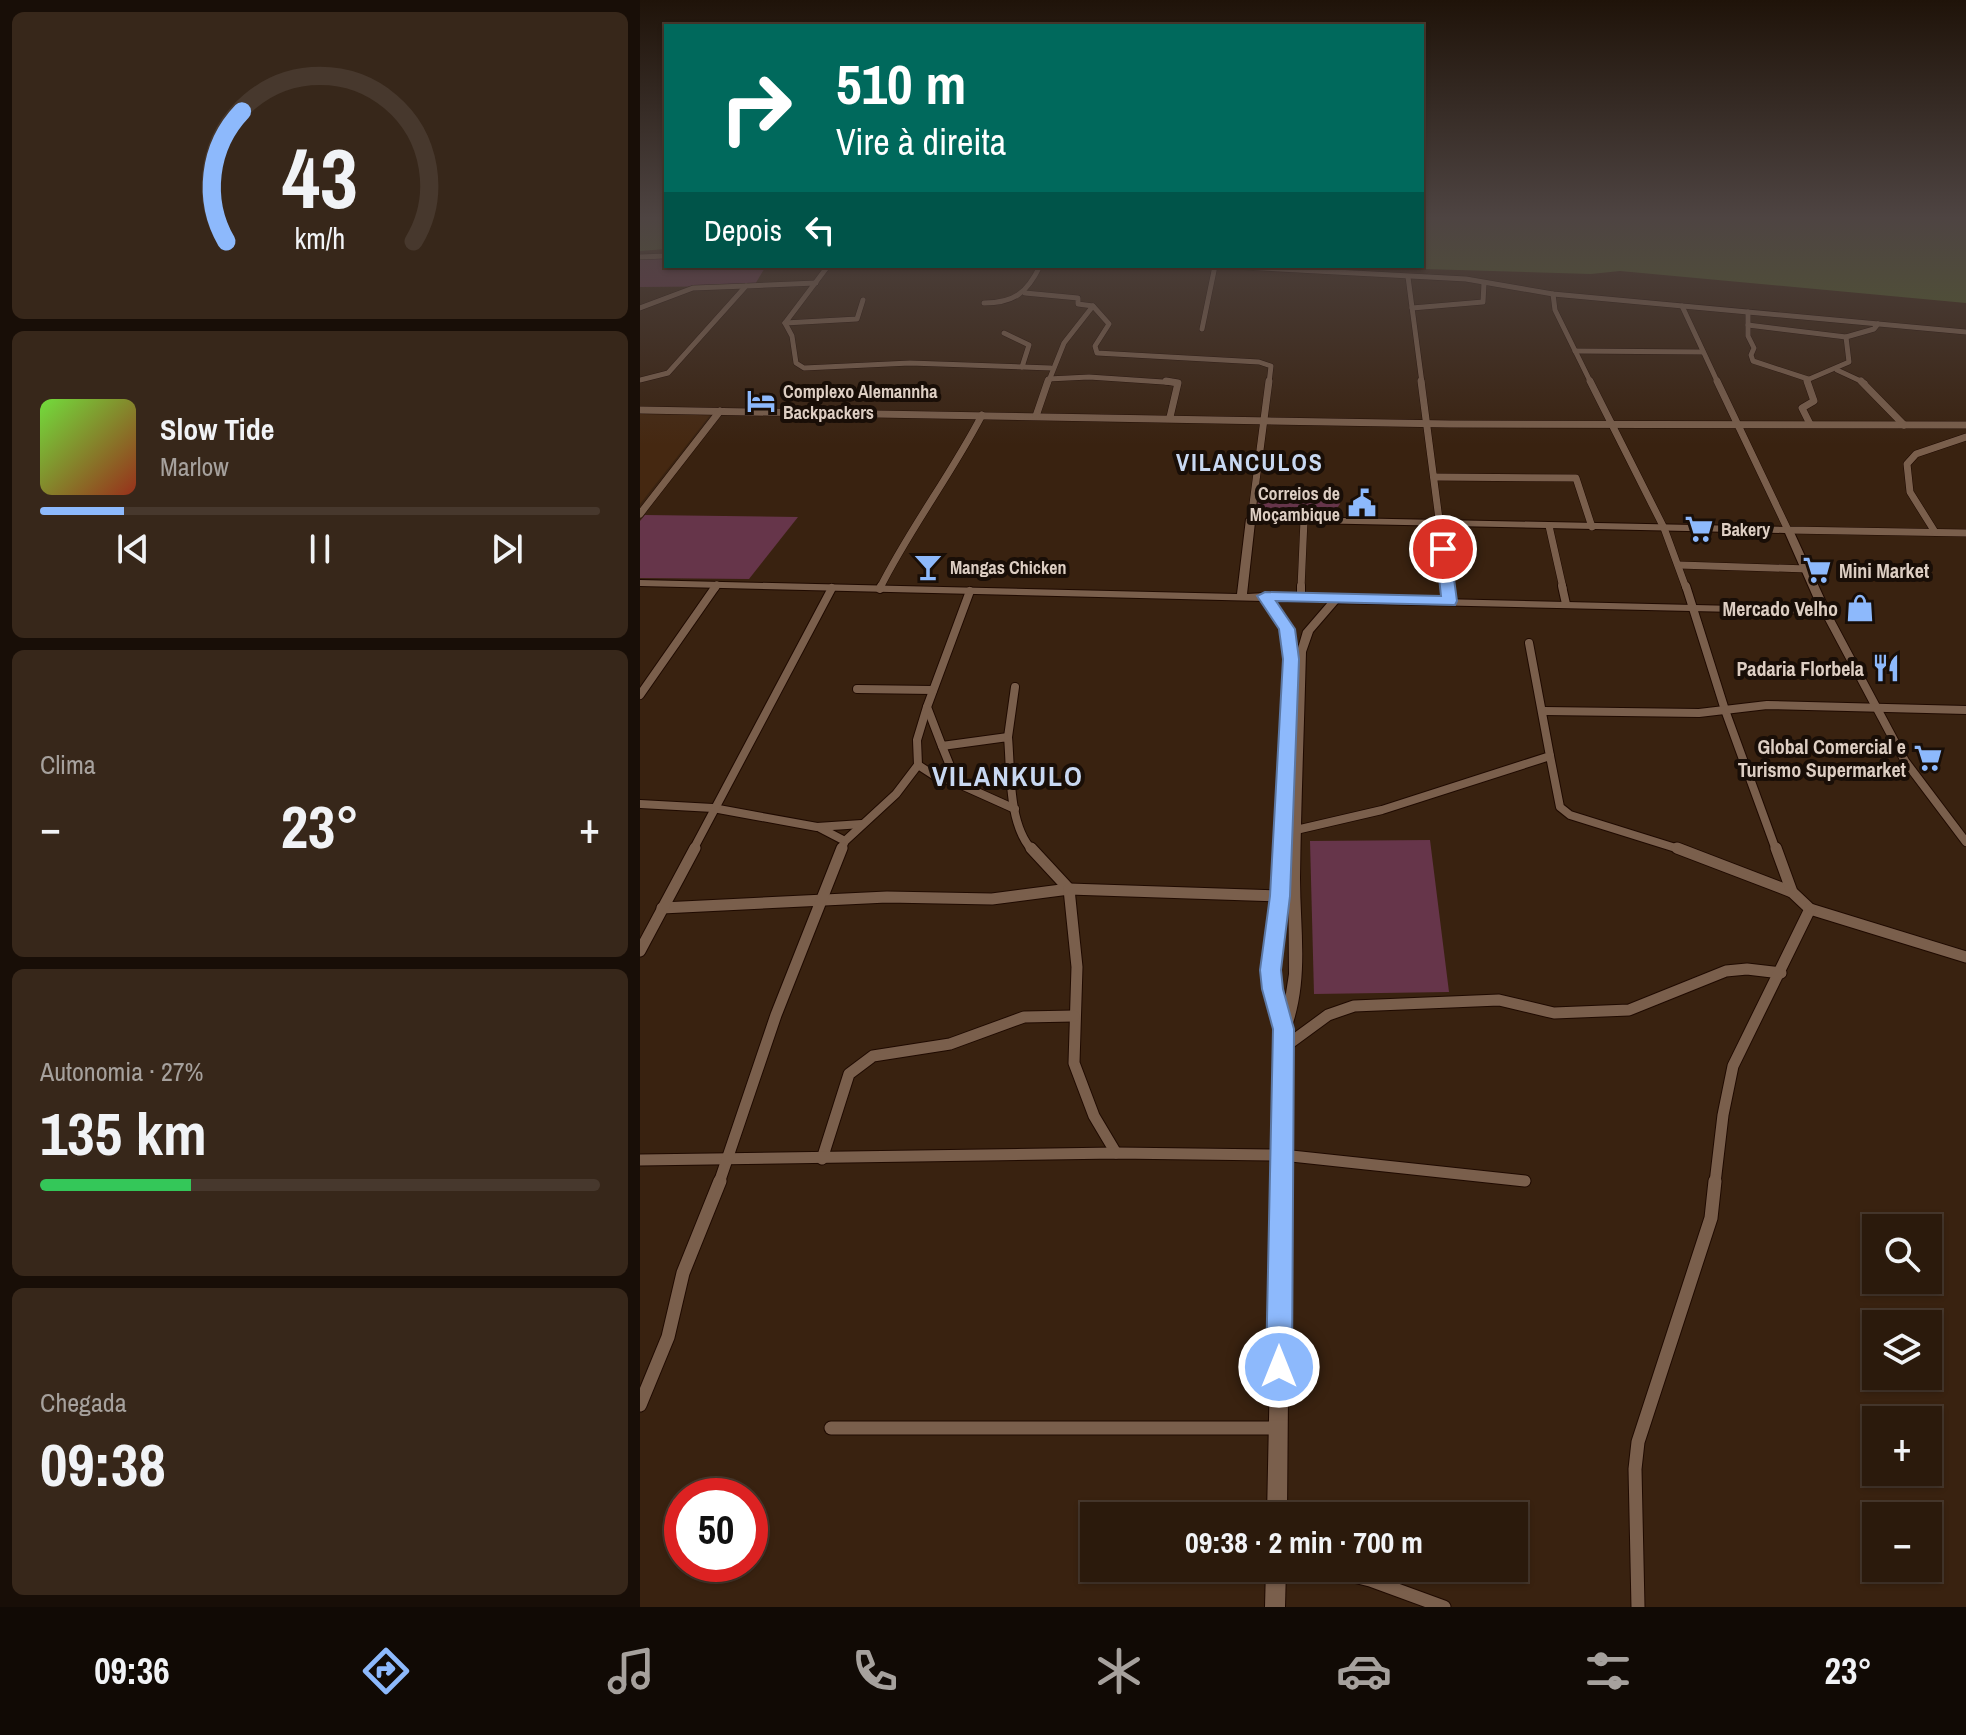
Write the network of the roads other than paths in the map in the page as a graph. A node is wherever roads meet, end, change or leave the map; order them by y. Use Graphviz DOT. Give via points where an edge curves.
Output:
graph roads {
  1 [pos="674,295"];
  2 [pos="738,295"];
  3 [pos="807,295"];
  4 [pos="1022,295"];
  5 [pos="1046,295"];
  6 [pos="1209,295"];
  7 [pos="1410,295"];
  8 [pos="1483,295"];
  9 [pos="1553,295"];
  10 [pos="1564,295"];
  11 [pos="863,300"];
  12 [pos="984,303"];
  13 [pos="1093,306"];
  14 [pos="1682,306"];
  15 [pos="640,308"];
  16 [pos="1412,308"];
  17 [pos="1748,312"];
  18 [pos="785,323"];
  19 [pos="1878,324"];
  20 [pos="1748,325"];
  21 [pos="1202,329"];
  22 [pos="1966,332"];
  23 [pos="1004,333"];
  24 [pos="1846,337"];
  25 [pos="1575,351"];
  26 [pos="1703,352"];
  27 [pos="1022,367"];
  28 [pos="1051,368"];
  29 [pos="1837,370"];
  30 [pos="1048,379"];
  31 [pos="1808,379"];
  32 [pos="640,380"];
  33 [pos="640,410"];
  34 [pos="720,411"];
  35 [pos="743,412"];
  36 [pos="982,415"];
  37 [pos="1036,416"];
  38 [pos="1170,417"];
  39 [pos="1263,418"];
  40 [pos="711,422"];
  41 [pos="1428,422"];
  42 [pos="1614,424"];
  43 [pos="1810,424"];
  44 [pos="1736,425"];
  45 [pos="1904,425"];
  46 [pos="1966,425"];
  47 [pos="1966,437"];
  48 [pos="1434,477"];
  49 [pos="640,514"];
  50 [pos="1251,519"];
  51 [pos="1304,520"];
  52 [pos="1439,524"];
  53 [pos="1549,526"];
  54 [pos="1592,527"];
  55 [pos="1664,528"];
  56 [pos="1788,530"];
  57 [pos="1935,532"];
  58 [pos="1966,533"];
  59 [pos="1679,565"];
  60 [pos="1807,569"];
  61 [pos="640,583"];
  62 [pos="717,585"];
  63 [pos="832,588"];
  64 [pos="880,589"];
  65 [pos="970,591"];
  66 [pos="1242,596"];
  67 [pos="1265,596"];
  68 [pos="1301,597"];
  69 [pos="1336,599"];
  70 [pos="1450,601"];
  71 [pos="1566,604"];
  72 [pos="1692,607"];
  73 [pos="1825,611"];
  74 [pos="1529,643"];
  75 [pos="1015,687"];
  76 [pos="857,689"];
  77 [pos="933,690"];
  78 [pos="640,695"];
  79 [pos="927,707"];
  80 [pos="1874,707"];
  81 [pos="1725,710"];
  82 [pos="1966,710"];
  83 [pos="1544,711"];
  84 [pos="1008,737"];
  85 [pos="942,746"];
  86 [pos="1550,756"];
  87 [pos="918,765"];
  88 [pos="957,783"];
  89 [pos="640,804"];
  90 [pos="713,808"];
  91 [pos="1015,809"];
  92 [pos="862,824"];
  93 [pos="817,827"];
  94 [pos="1296,830"];
  95 [pos="845,841"];
  96 [pos="1966,842"];
  97 [pos="1069,889"];
  98 [pos="1792,892"];
  99 [pos="1280,896"];
  100 [pos="822,901"];
  101 [pos="662,908"];
  102 [pos="1810,909"];
  103 [pos="643,940"];
  104 [pos="640,951"];
  105 [pos="1966,957"];
  106 [pos="1272,961"];
  107 [pos="1296,962"];
  108 [pos="1781,973"];
  109 [pos="1272,987"];
  110 [pos="1295,988"];
  111 [pos="1074,1016"];
  112 [pos="1284,1029"];
  113 [pos="1283,1048"];
  114 [pos="1116,1153"];
  115 [pos="1282,1155"];
  116 [pos="822,1159"];
  117 [pos="640,1160"];
  118 [pos="728,1160"];
  119 [pos="1525,1181"];
  120 [pos="640,1405"];
  121 [pos="831,1428"];
  122 [pos="1278,1428"];
  123 [pos="1277,1502"];
  124 [pos="1276,1582"];
  125 [pos="1375,1582"];
  126 [pos="1275,1607"];
  127 [pos="1444,1607"];
  128 [pos="1638,1607"];
  1 -- 15 [label="street"];
  2 -- 32 [label="street" via="668,373"];
  3 -- 18 [label="street"];
  4 -- 12 [label="street" via="1010,303"];
  5 -- 13 [label="street" via="1078,298 1078,304"];
  6 -- 21 [label="street"];
  7 -- 16 [label="street"];
  8 -- 16 [label="street" via="1483,302"];
  9 -- 25 [label="street"];
  10 -- 14 [label="street"];
  11 -- 18 [label="street" via="857,319"];
  13 -- 28 [label="street" via="1071,328"];
  13 -- 39 [label="street" via="1109,324 1095,346 1097,353 1271,366"];
  14 -- 17 [label="street"];
  14 -- 26 [label="street"];
  16 -- 41 [label="street"];
  17 -- 19 [label="street"];
  17 -- 20 [label="street"];
  18 -- 27 [label="street" via="796,363 804,368 910,363"];
  19 -- 22 [label="street"];
  19 -- 24 [label="street"];
  20 -- 24 [label="street"];
  20 -- 31 [label="street" via="1753,361"];
  23 -- 27 [label="street" via="1029,345"];
  24 -- 29 [label="street" via="1850,360"];
  25 -- 26 [label="street"];
  25 -- 42 [label="street"];
  26 -- 44 [label="street"];
  27 -- 28 [label="street"];
  28 -- 30 [label="street"];
  29 -- 31 [label="street"];
  29 -- 45 [label="street" via="1866,383"];
  30 -- 37 [label="street"];
  30 -- 38 [label="street" via="1176,381"];
  31 -- 43 [label="street" via="1814,401 1802,408"];
  33 -- 34 [label="street"];
  34 -- 35 [label="street"];
  34 -- 40 [label="street"];
  35 -- 36 [label="street"];
  35 -- 40 [label="street"];
  36 -- 37 [label="street"];
  36 -- 64 [label="street"];
  37 -- 38 [label="street"];
  38 -- 39 [label="street"];
  39 -- 41 [label="street"];
  39 -- 50 [label="street"];
  40 -- 49 [label="street"];
  41 -- 42 [label="street"];
  41 -- 48 [label="street"];
  42 -- 44 [label="street"];
  42 -- 55 [label="street"];
  43 -- 44 [label="street"];
  43 -- 45 [label="street"];
  44 -- 56 [label="street"];
  45 -- 46 [label="street"];
  47 -- 57 [label="street" via="1916,454 1907,464 1910,492"];
  48 -- 52 [label="street"];
  48 -- 54 [label="street" via="1576,478"];
  50 -- 51 [label="main road"];
  50 -- 66 [label="main road"];
  51 -- 52 [label="main road"];
  51 -- 68 [label="street"];
  52 -- 53 [label="main road"];
  52 -- 70 [label="street"];
  53 -- 54 [label="main road"];
  53 -- 71 [label="street"];
  54 -- 55 [label="main road"];
  55 -- 56 [label="main road"];
  55 -- 59 [label="street"];
  56 -- 57 [label="street"];
  56 -- 60 [label="main road"];
  57 -- 58 [label="street"];
  59 -- 60 [label="street"];
  59 -- 72 [label="street"];
  60 -- 73 [label="main road"];
  61 -- 62 [label="main road"];
  62 -- 63 [label="main road"];
  62 -- 78 [label="street"];
  63 -- 64 [label="main road"];
  63 -- 90 [label="street"];
  64 -- 65 [label="main road"];
  65 -- 66 [label="main road"];
  65 -- 77 [label="street"];
  66 -- 67 [label="main road"];
  67 -- 68 [label="main road"];
  67 -- 99 [label="main road" via="1290,641"];
  68 -- 69 [label="main road"];
  69 -- 70 [label="main road"];
  69 -- 94 [label="main road" via="1308,631 1301,652"];
  70 -- 71 [label="main road"];
  71 -- 72 [label="main road"];
  72 -- 73 [label="main road"];
  72 -- 81 [label="street"];
  73 -- 80 [label="street"];
  74 -- 83 [label="street"];
  75 -- 84 [label="street"];
  76 -- 77 [label="street"];
  77 -- 79 [label="street"];
  79 -- 85 [label="street"];
  79 -- 87 [label="street" via="917,740"];
  80 -- 81 [label="street" via="1767,705"];
  80 -- 82 [label="street"];
  80 -- 96 [label="street" via="1916,780"];
  81 -- 83 [label="street"];
  81 -- 98 [label="street"];
  83 -- 86 [label="street"];
  84 -- 85 [label="street"];
  84 -- 91 [label="street"];
  85 -- 88 [label="street"];
  86 -- 94 [label="street" via="1382,810"];
  86 -- 98 [label="street" via="1560,807 1570,815 1654,839"];
  87 -- 88 [label="street"];
  87 -- 92 [label="street" via="896,794"];
  88 -- 91 [label="street"];
  89 -- 90 [label="street"];
  90 -- 93 [label="street"];
  90 -- 101 [label="street"];
  91 -- 97 [label="street" via="1033,855"];
  92 -- 93 [label="street"];
  92 -- 95 [label="street"];
  93 -- 95 [label="street"];
  94 -- 107 [label="main road"];
  95 -- 100 [label="street"];
  97 -- 99 [label="street"];
  97 -- 100 [label="street" via="992,899"];
  97 -- 111 [label="street" via="1077,967"];
  98 -- 102 [label="street"];
  99 -- 106 [label="main road"];
  100 -- 101 [label="street"];
  100 -- 118 [label="street" via="776,1015"];
  101 -- 103 [label="street"];
  102 -- 105 [label="street"];
  102 -- 108 [label="street"];
  103 -- 104 [label="street"];
  106 -- 107 [label="main road"];
  106 -- 109 [label="main road"];
  107 -- 110 [label="main road"];
  108 -- 113 [label="street" via="1726,971 1629,1010 1554,1013 1499,1000 1354,1006 1328,1015"];
  108 -- 128 [label="street" via="1733,1066 1711,1218 1638,1442"];
  109 -- 110 [label="main road"];
  109 -- 112 [label="main road"];
  110 -- 112 [label="main road"];
  111 -- 114 [label="street" via="1074,1063 1094,1116"];
  111 -- 116 [label="street" via="1024,1017 950,1044 873,1056 849,1074"];
  112 -- 113 [label="main road"];
  113 -- 115 [label="main road"];
  114 -- 115 [label="street"];
  114 -- 116 [label="street"];
  115 -- 119 [label="street"];
  115 -- 122 [label="main road"];
  116 -- 118 [label="street"];
  117 -- 118 [label="street"];
  118 -- 120 [label="street" via="683,1273 668,1337"];
  121 -- 122 [label="street"];
  122 -- 123 [label="main road"];
  124 -- 126 [label="main road"];
  125 -- 127 [label="street"];
}
